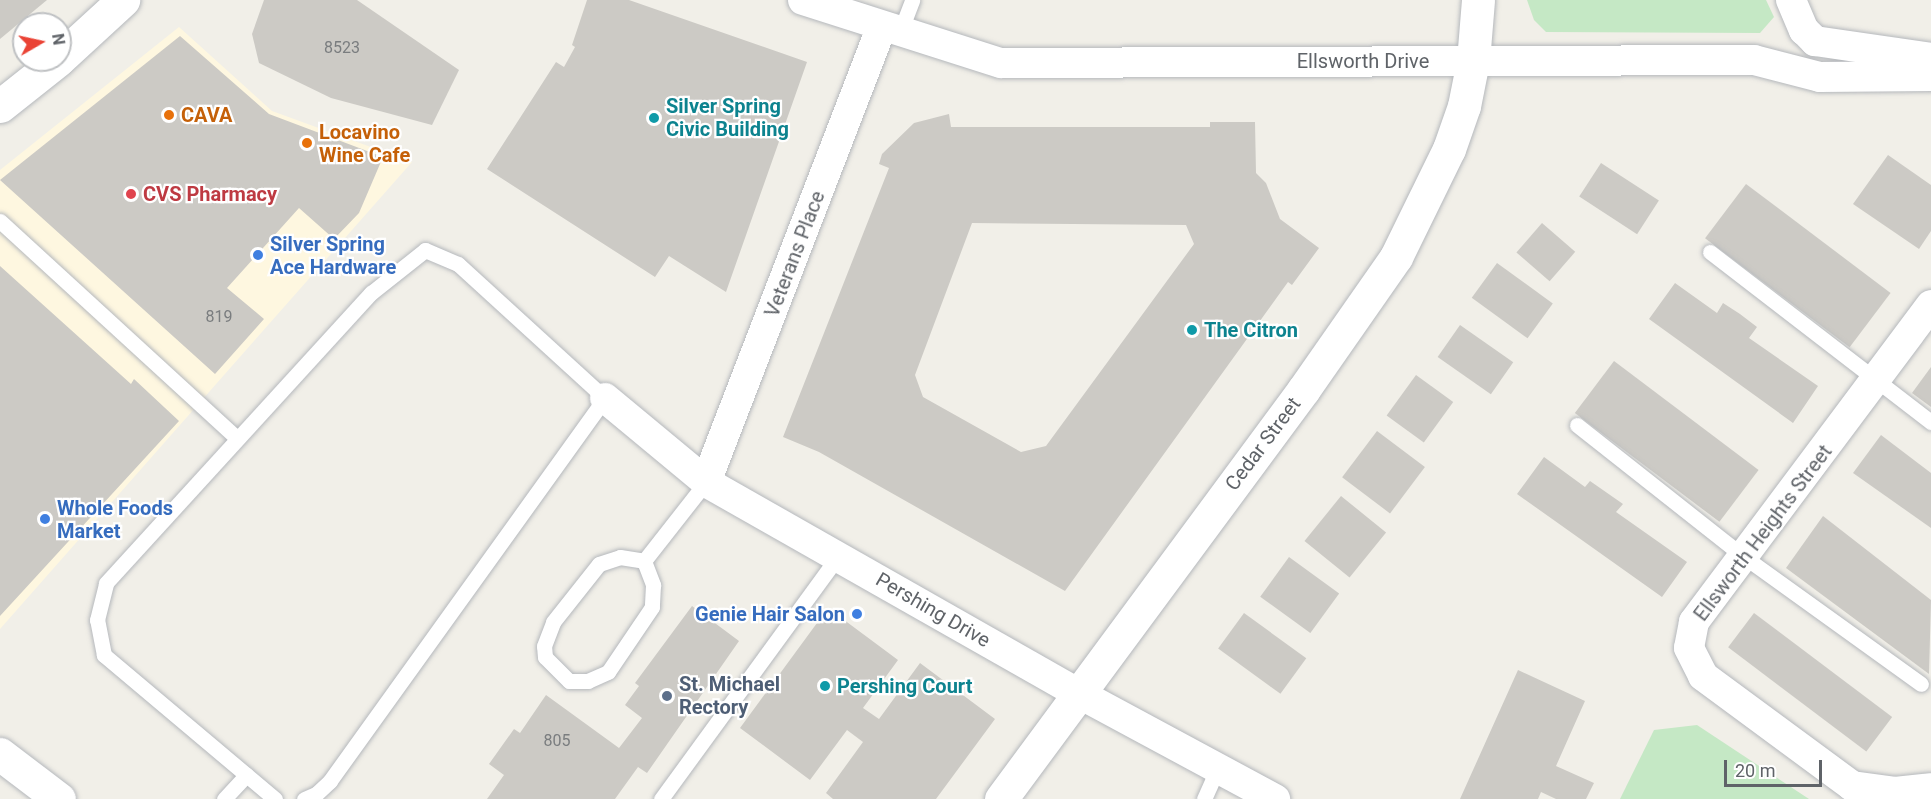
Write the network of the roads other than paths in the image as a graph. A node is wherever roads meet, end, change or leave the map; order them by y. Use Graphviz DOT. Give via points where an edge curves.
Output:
graph roads {
  1 [pos="123,0"];
  2 [pos="803,0"];
  3 [pos="912,0"];
  4 [pos="1478,0"];
  5 [pos="1791,0"];
  6 [pos="891,29"];
  7 [pos="72,47"];
  8 [pos="1931,58"];
  9 [pos="1473,61"];
  10 [pos="43,72"];
  11 [pos="1931,76"];
  12 [pos="0,106"];
  13 [pos="0,221"];
  14 [pos="1710,252"];
  15 [pos="1931,305"];
  16 [pos="1875,383"];
  17 [pos="605,398"];
  18 [pos="1931,422"];
  19 [pos="1577,425"];
  20 [pos="237,438"];
  21 [pos="706,482"];
  22 [pos="838,556"];
  23 [pos="1743,556"];
  24 [pos="644,561"];
  25 [pos="1921,684"];
  26 [pos="1078,693"];
  27 [pos="0,754"];
  28 [pos="1218,768"];
  29 [pos="246,775"];
  30 [pos="1931,788"];
  31 [pos="1854,793"];
  32 [pos="59,799"];
  33 [pos="224,799"];
  34 [pos="275,799"];
  35 [pos="304,799"];
  36 [pos="661,799"];
  37 [pos="1000,799"];
  38 [pos="1204,799"];
  39 [pos="1275,799"];
  1 -- 7 [label="street"];
  2 -- 6 [label="street, Ellsworth Drive"];
  3 -- 6 [label="lane"];
  4 -- 9 [label="street, Cedar Street"];
  5 -- 8 [label="street" via="1804,30 1815,41"];
  6 -- 9 [label="street, Ellsworth Drive" via="1001,63"];
  6 -- 21 [label="street, Veterans Place"];
  9 -- 11 [label="street, Ellsworth Drive" via="1754,60 1820,77"];
  9 -- 26 [label="street, Cedar Street" via="1449,149 1396,257 1304,389"];
  10 -- 12 [label="street"];
  13 -- 20 [label="lane"];
  14 -- 16 [label="lane"];
  15 -- 16 [label="street, Ellsworth Heights Street"];
  16 -- 18 [label="lane"];
  16 -- 23 [label="street, Ellsworth Heights Street"];
  17 -- 20 [label="lane" via="458,264 425,250 371,293"];
  17 -- 21 [label="street, Pershing Drive"];
  17 -- 35 [label="lane" via="330,781"];
  19 -- 23 [label="lane"];
  20 -- 29 [label="lane" via="106,583 97,620 104,655"];
  21 -- 22 [label="street, Pershing Drive"];
  21 -- 24 [label="lane"];
  22 -- 26 [label="street, Pershing Drive"];
  22 -- 36 [label="lane"];
  23 -- 25 [label="lane"];
  23 -- 31 [label="street, Ellsworth Heights Street" via="1694,622 1689,648 1703,676"];
  24 -- 24 [label="lane" via="620,557 599,564 553,622 544,645 545,657 569,681 588,681 608,672 652,607 653,585"];
  26 -- 28 [label="street, Pershing Drive"];
  26 -- 37 [label="street, Cedar Street"];
  27 -- 32 [label="street"];
  28 -- 38 [label="lane"];
  28 -- 39 [label="street, Pershing Drive"];
  29 -- 33 [label="lane"];
  29 -- 34 [label="lane"];
  30 -- 31 [label="street, Ellsworth Heights Street"];
}
